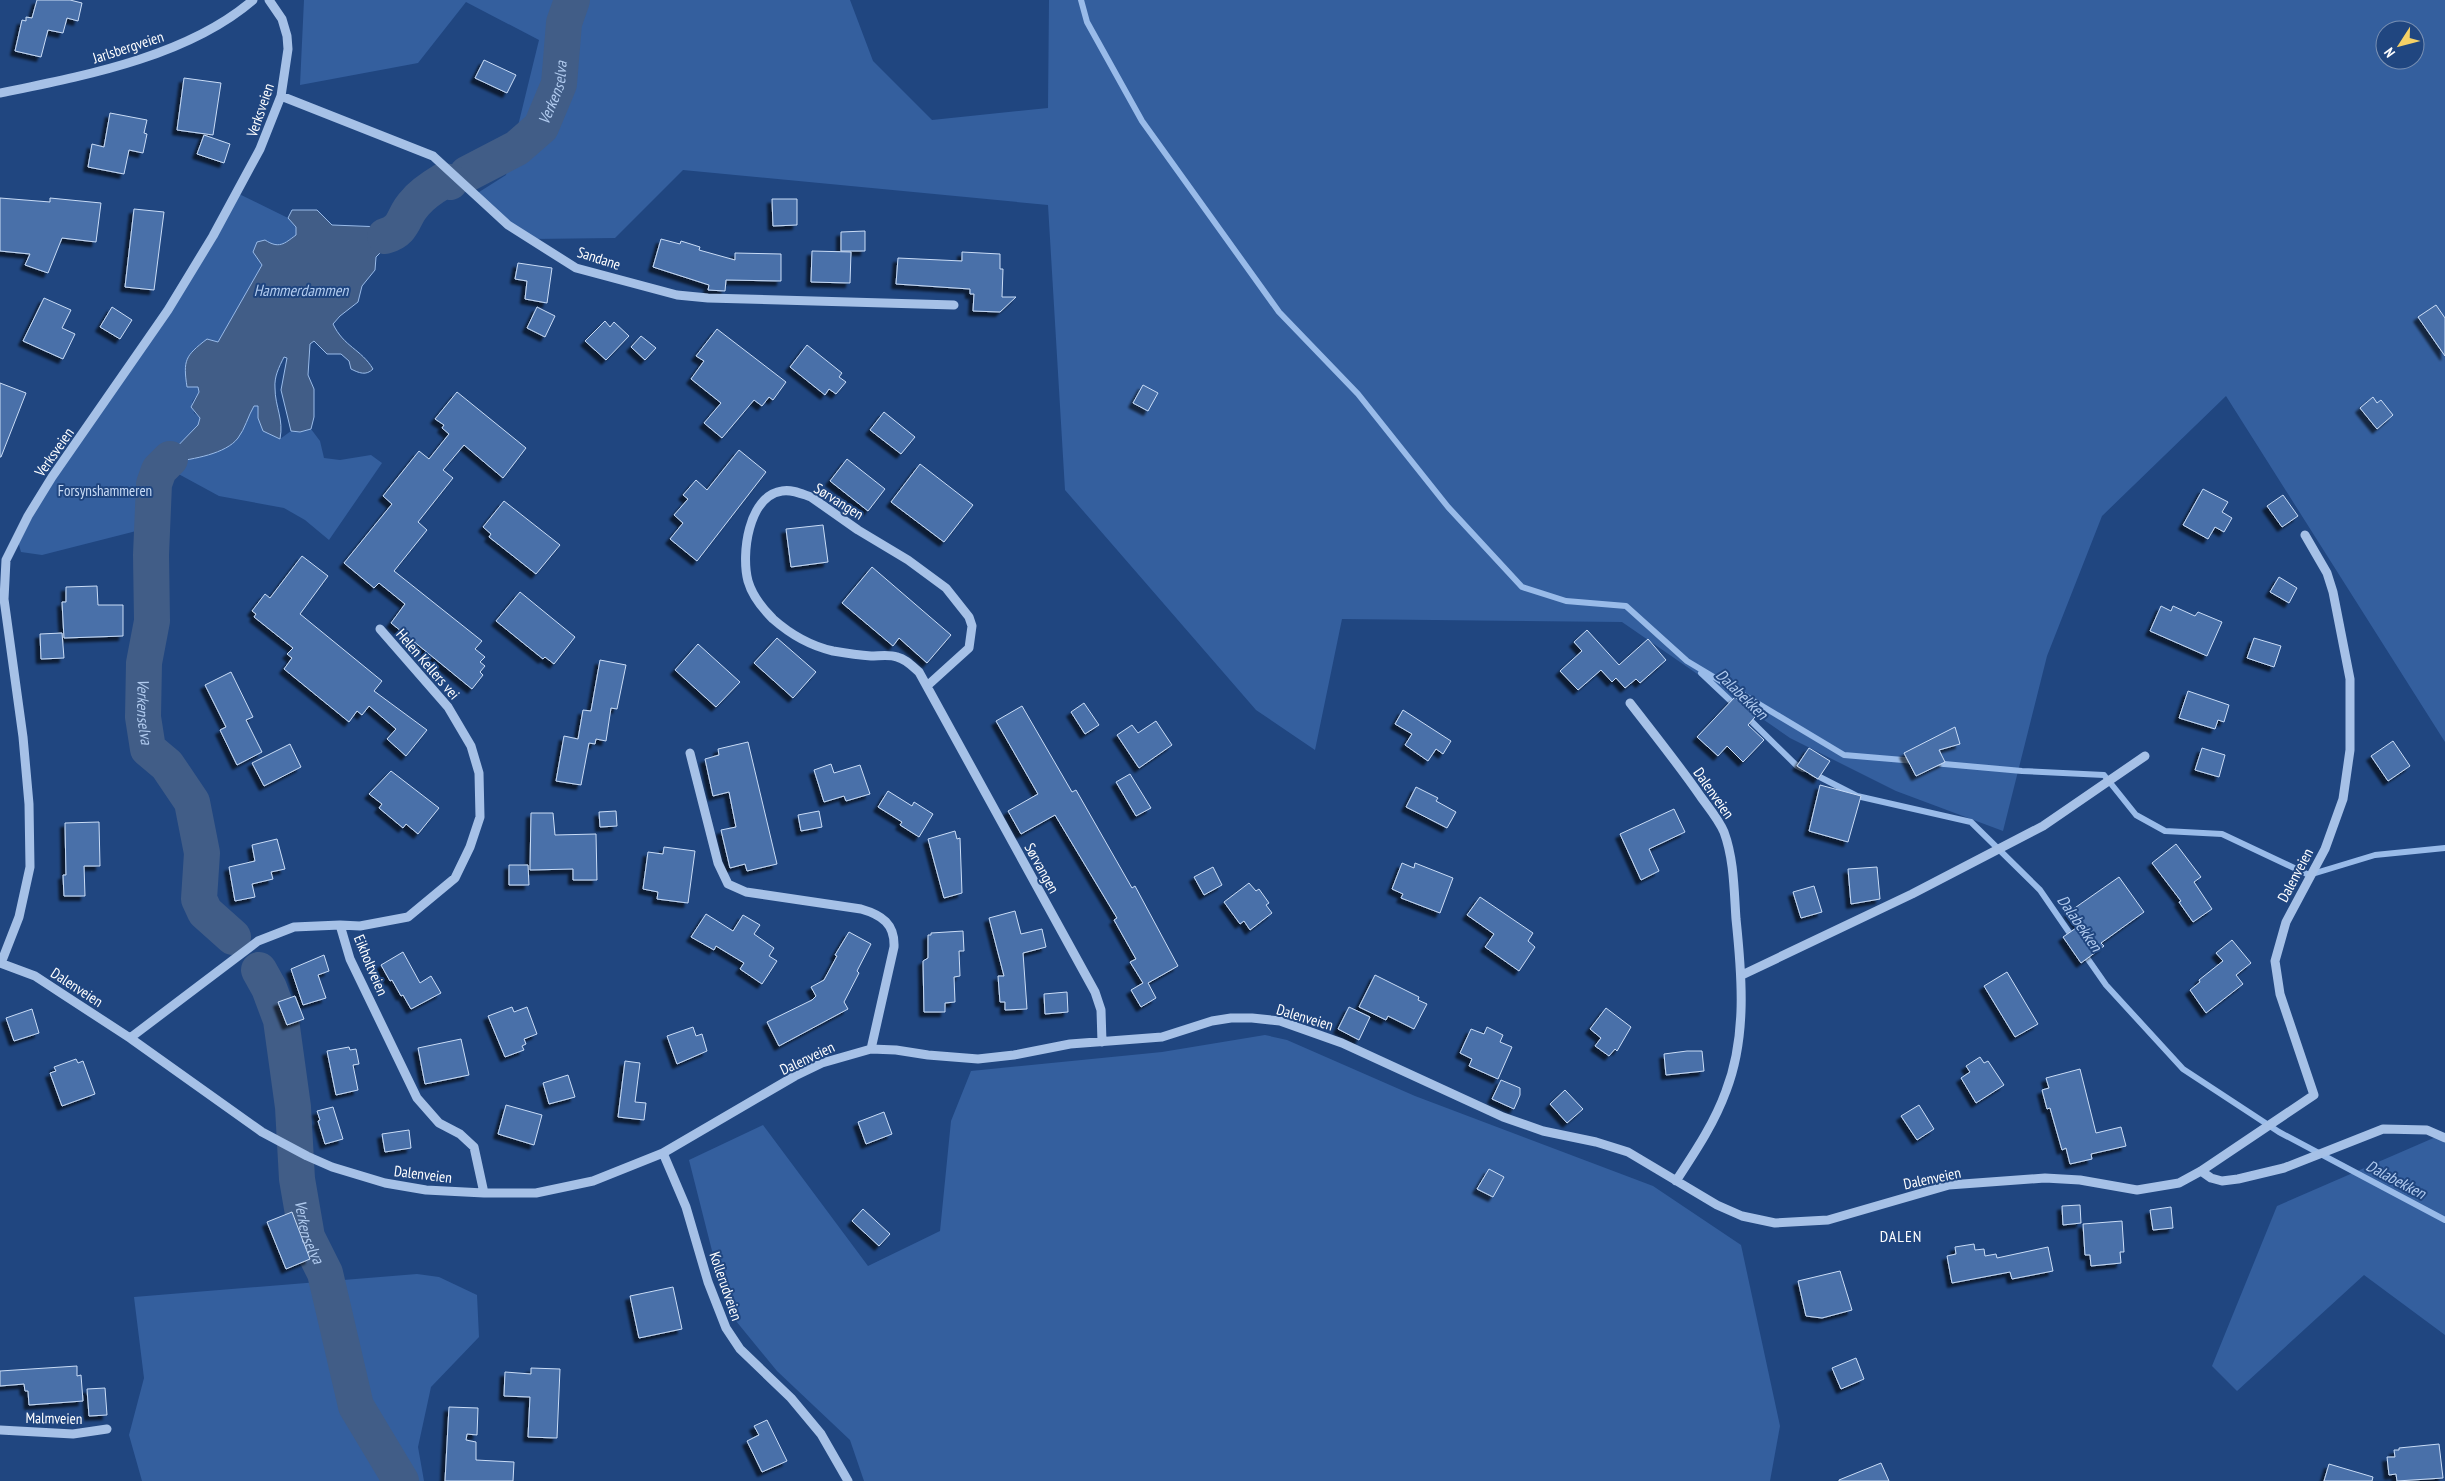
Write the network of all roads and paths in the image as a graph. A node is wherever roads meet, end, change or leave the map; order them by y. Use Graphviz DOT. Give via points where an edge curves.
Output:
graph roads {
  1 [pos="253,0"];
  2 [pos="269,0"];
  3 [pos="0,93"];
  4 [pos="281,96"];
  5 [pos="954,305"];
  6 [pos="2305,536"];
  7 [pos="380,629"];
  8 [pos="927,686"];
  9 [pos="1630,703"];
  10 [pos="690,753"];
  11 [pos="2145,756"];
  12 [pos="340,925"];
  13 [pos="0,963"];
  14 [pos="1742,975"];
  15 [pos="130,1038"];
  16 [pos="1102,1042"];
  17 [pos="871,1049"];
  18 [pos="2445,1138"];
  19 [pos="663,1153"];
  20 [pos="2201,1171"];
  21 [pos="1676,1181"];
  22 [pos="484,1193"];
  23 [pos="107,1429"];
  24 [pos="0,1430"];
  25 [pos="848,1481"];
  1 -- 3 [label="street, Jarlsbergveien" via="223,22 177,45 112,68"];
  2 -- 4 [label="street, Verksveien" via="282,19 287,36 287,68"];
  4 -- 5 [label="street, Sandane" via="433,156 508,225 576,268 700,298"];
  4 -- 13 [label="street, Verksveien" via="260,149 214,236 168,310 28,516 6,560 4,599 28,795 30,868 19,917"];
  6 -- 20 [label="street, Dalenveien" via="2327,573 2333,592 2350,679 2350,750 2343,799 2325,849 2286,922 2275,961 2280,994 2314,1095"];
  7 -- 12 [label="street, Helen Kellers vei" via="448,706 471,746 479,773 480,816 455,878 408,917 360,926"];
  8 -- 8 [label="street, Sørvangen" via="918,672 896,656 832,650 807,642 773,619 763,608 748,581 746,555 754,512 764,501 781,491 793,491 811,498 931,575 954,598 969,616 972,626 970,648"];
  8 -- 16 [label="street, Sørvangen" via="1095,992 1101,1010"];
  9 -- 14 [label="street, Dalenveien" via="1695,788 1723,831 1730,863"];
  10 -- 17 [label="street" via="718,863 728,884 746,892 861,909 875,913 891,927 894,947"];
  11 -- 14 [label="street" via="2043,826 1912,894"];
  12 -- 15 [label="street, Eikholtveien" via="294,927 258,942"];
  12 -- 22 [label="street, Eikholtveien" via="350,959 417,1098 439,1123 460,1134 474,1148"];
  13 -- 15 [label="street, Dalenveien" via="35,976"];
  14 -- 21 [label="street, Dalenveien" via="1740,1035 1727,1091 1704,1137"];
  15 -- 22 [label="street, Dalenveien" via="283,1144 332,1167 386,1183 426,1190"];
  16 -- 17 [label="street, Dalenveien" via="978,1059"];
  16 -- 21 [label="street, Dalenveien" via="1162,1036 1231,1018 1280,1022 1342,1043 1503,1117 1543,1131 1628,1152"];
  17 -- 19 [label="street, Dalenveien" via="822,1063 795,1076"];
  18 -- 20 [label="street" via="2427,1130 2383,1128 2284,1168 2238,1179 2222,1181"];
  19 -- 22 [label="street, Dalenveien" via="583,1183 536,1193"];
  19 -- 25 [label="street, Kollerudveien" via="686,1207 708,1282 726,1328 740,1349 791,1398 821,1434"];
  20 -- 21 [label="street, Dalenveien" via="2179,1183 2137,1190 2080,1180 2045,1178 1949,1185 1828,1220 1775,1223 1733,1212"];
  23 -- 24 [label="street, Malmveien" via="73,1434"];
}
